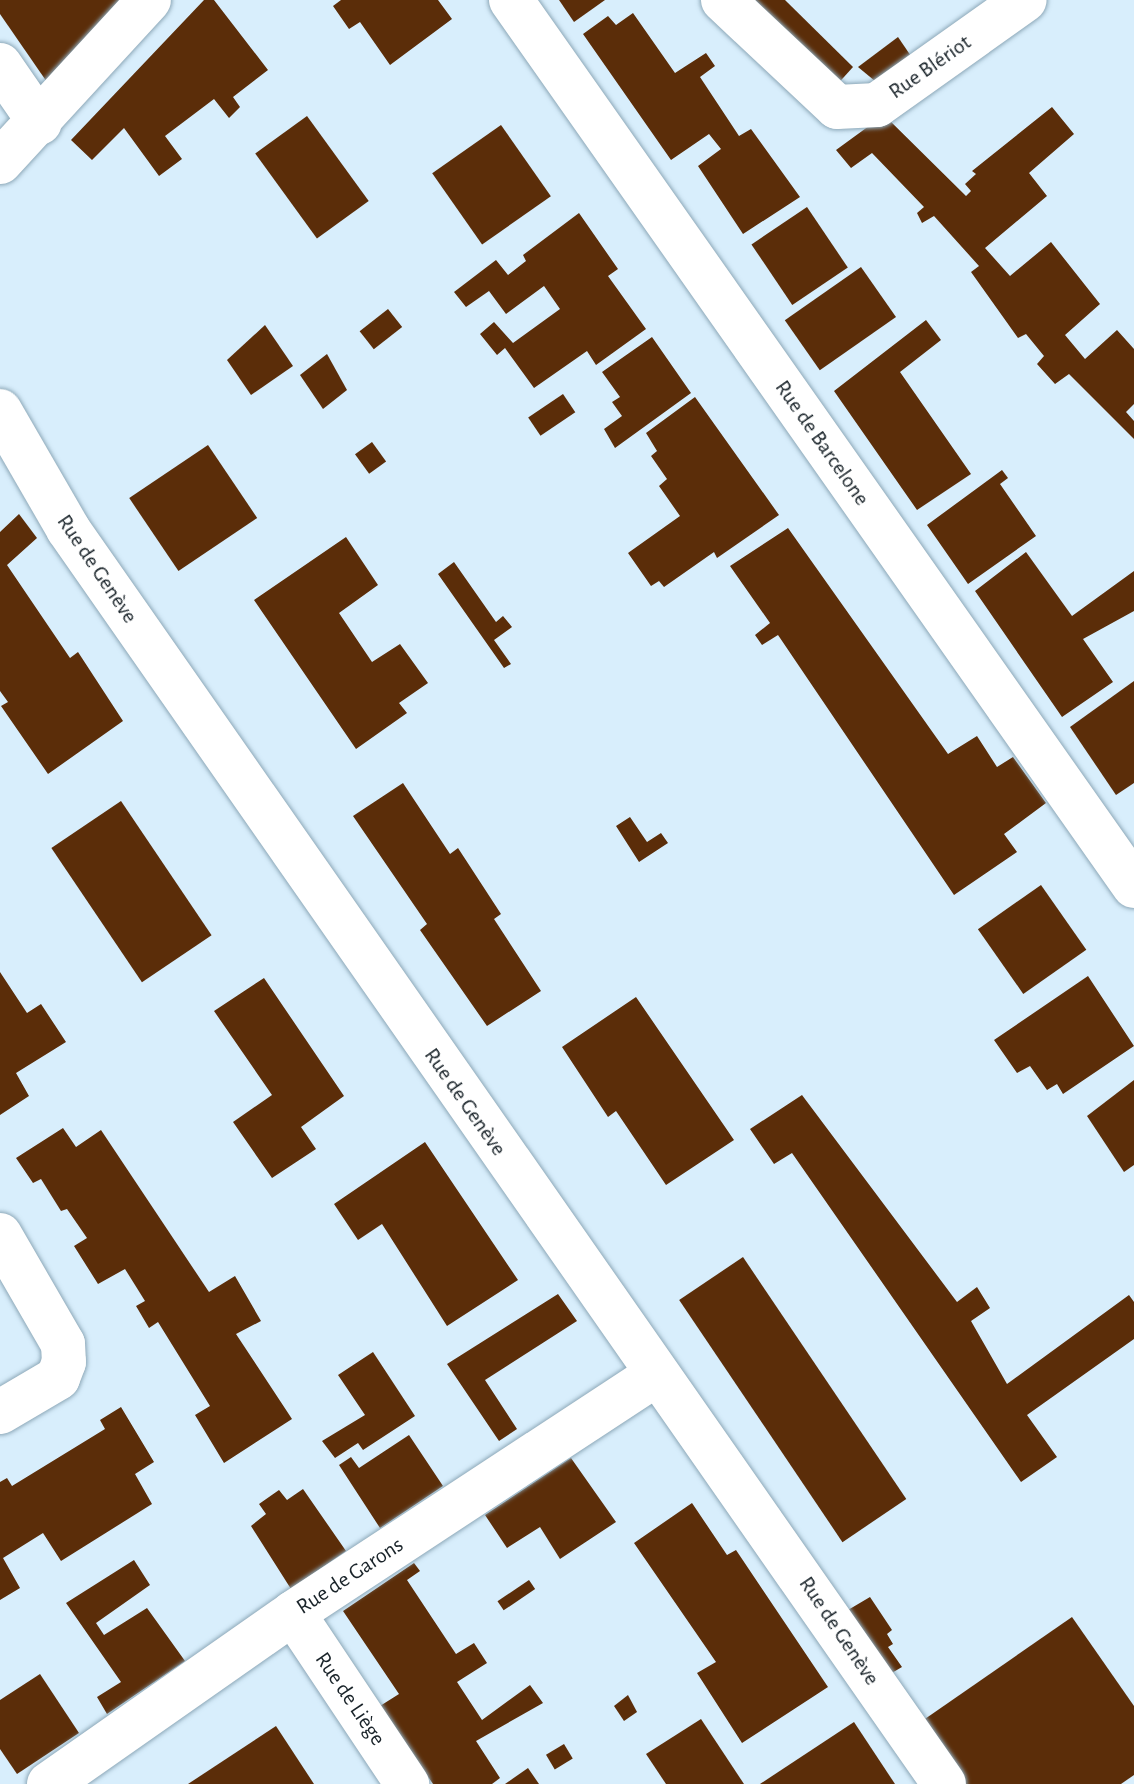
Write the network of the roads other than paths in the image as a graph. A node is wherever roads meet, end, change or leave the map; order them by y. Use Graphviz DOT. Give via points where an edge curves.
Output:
graph roads {
  1 [pos="149,0"];
  2 [pos="511,0"];
  3 [pos="723,0"];
  4 [pos="1025,0"];
  5 [pos="0,65"];
  6 [pos="40,123"];
  7 [pos="0,162"];
  8 [pos="0,411"];
  9 [pos="1134,886"];
  10 [pos="0,1235"];
  11 [pos="655,1375"];
  12 [pos="0,1412"];
  13 [pos="293,1613"];
  14 [pos="49,1784"];
  15 [pos="407,1784"];
  16 [pos="944,1784"];
  1 -- 6 [label="street"];
  2 -- 9 [label="street, Rue de Barcelone"];
  3 -- 4 [label="street, Rue Blériot" via="837,107 877,105"];
  5 -- 6 [label="street"];
  6 -- 7 [label="street"];
  8 -- 11 [label="street, Rue de Genève" via="68,529"];
  10 -- 12 [label="street" via="63,1344 64,1362 58,1378"];
  11 -- 13 [label="street, Rue de Garons"];
  11 -- 16 [label="street, Rue de Genève" via="687,1410"];
  13 -- 14 [label="street, Rue de Garons"];
  13 -- 15 [label="street, Rue de Liège"];
}
